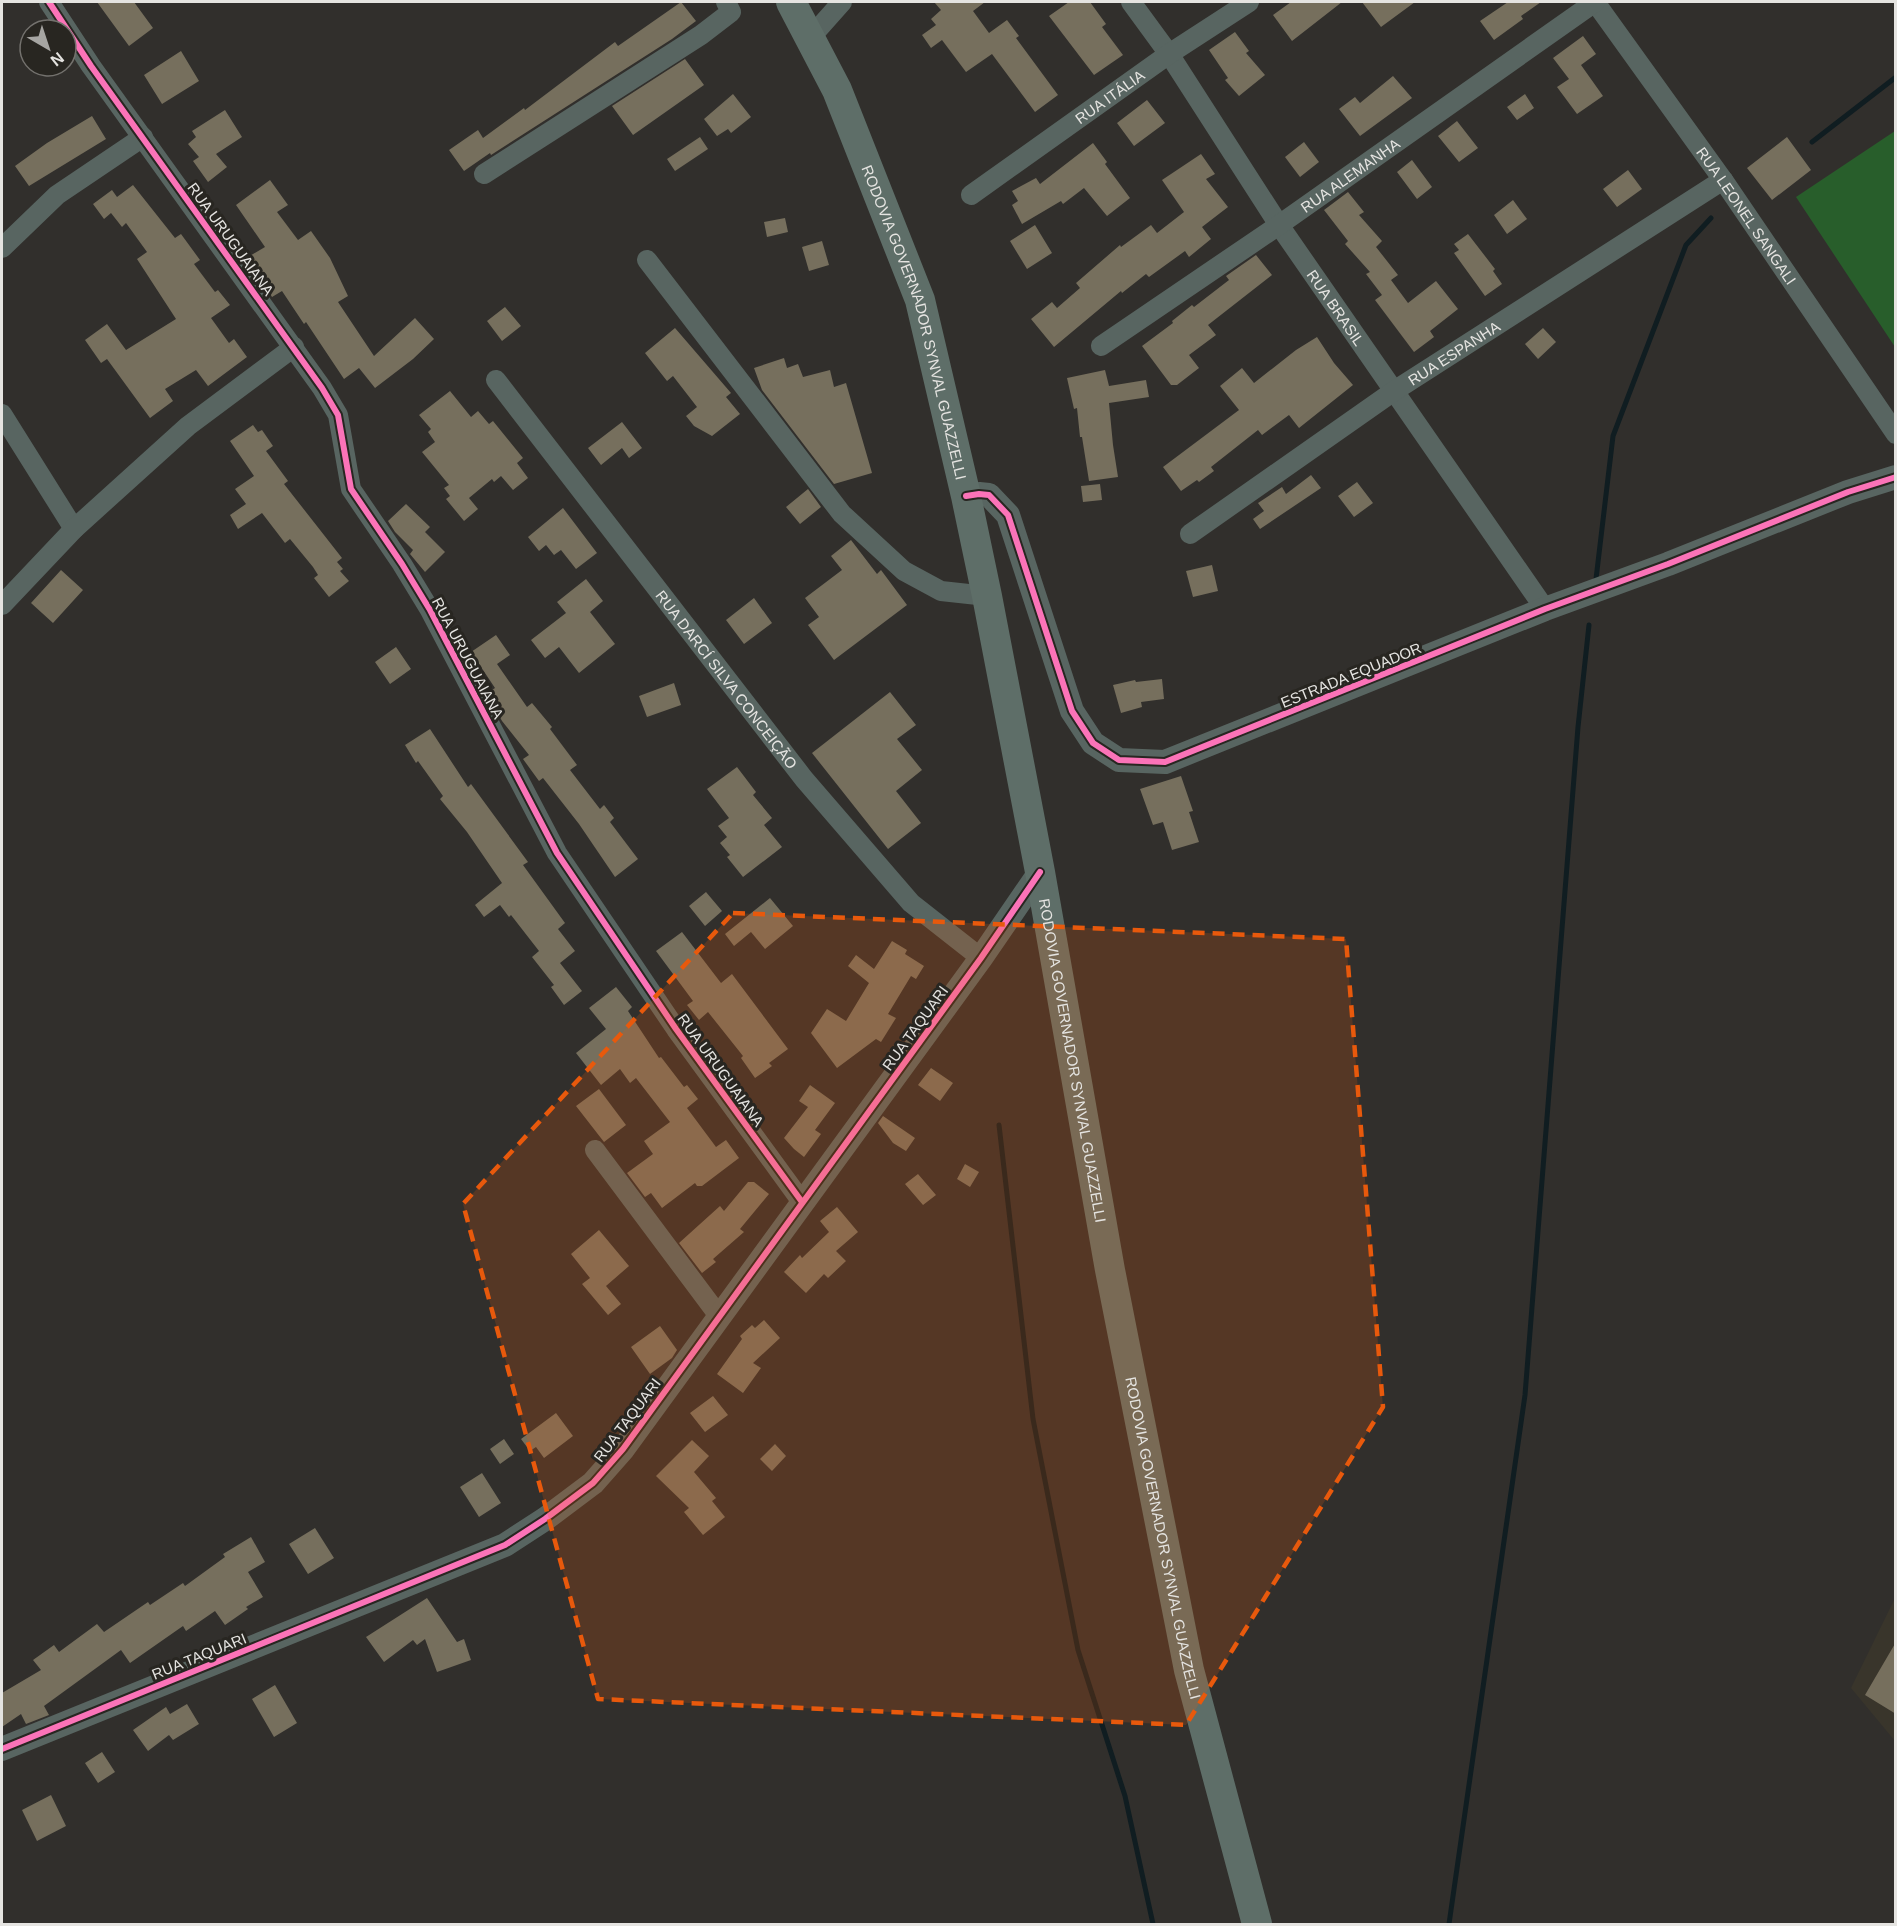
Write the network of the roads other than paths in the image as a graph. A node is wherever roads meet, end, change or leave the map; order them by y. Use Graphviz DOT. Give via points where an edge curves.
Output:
graph roads {
  1 [pos="50,2"];
  2 [pos="726,2"];
  3 [pos="791,2"];
  4 [pos="842,2"];
  5 [pos="1131,2"];
  6 [pos="1249,2"];
  7 [pos="1595,2"];
  8 [pos="810,38"];
  9 [pos="1169,54"];
  10 [pos="143,137"];
  11 [pos="484,174"];
  12 [pos="1723,180"];
  13 [pos="971,195"];
  14 [pos="1279,225"];
  15 [pos="2,248"];
  16 [pos="647,260"];
  17 [pos="1101,346"];
  18 [pos="294,347"];
  19 [pos="496,380"];
  20 [pos="1394,391"];
  21 [pos="2,414"];
  22 [pos="1896,434"];
  23 [pos="1896,477"];
  24 [pos="966,496"];
  25 [pos="74,529"];
  26 [pos="1190,534"];
  27 [pos="987,596"];
  28 [pos="2,605"];
  29 [pos="1545,609"];
  30 [pos="1040,872"];
  31 [pos="981,958"];
  32 [pos="596,1150"];
  33 [pos="802,1202"];
  34 [pos="718,1316"];
  35 [pos="2,1749"];
  36 [pos="1257,1924"];
  1 -- 10 [label="street, RUA URUGUAIANA"];
  2 -- 11 [label="street" via="731,12 701,35"];
  3 -- 8 [label="main road, RODOVIA GOVERNADOR SYNVAL GUAZZELLI"];
  4 -- 8 [label="street"];
  5 -- 9 [label="street, RUA BRASIL"];
  6 -- 9 [label="street, RUA ITÁLIA"];
  7 -- 12 [label="street, RUA LEONEL SANGALI"];
  7 -- 14 [label="street, RUA ALEMANHA"];
  8 -- 24 [label="main road, RODOVIA GOVERNADOR SYNVAL GUAZZELLI" via="837,90 920,300"];
  9 -- 13 [label="street, RUA ITÁLIA"];
  9 -- 14 [label="street, RUA BRASIL"];
  10 -- 15 [label="street" via="57,195"];
  10 -- 18 [label="street, RUA URUGUAIANA"];
  12 -- 20 [label="street, RUA ESPANHA"];
  12 -- 22 [label="street, RUA LEONEL SANGALI"];
  14 -- 17 [label="street, RUA ALEMANHA"];
  14 -- 20 [label="street, RUA BRASIL"];
  16 -- 27 [label="street" via="842,514 904,571 941,591"];
  18 -- 25 [label="street" via="188,426"];
  18 -- 33 [label="street, RUA URUGUAIANA" via="338,415 351,489 430,610 557,853 676,1029"];
  19 -- 31 [label="street, RUA DARCÍ SILVA CONCEIÇÃO" via="804,779 911,903"];
  20 -- 26 [label="street, RUA ESPANHA"];
  20 -- 29 [label="street, RUA BRASIL"];
  21 -- 25 [label="street"];
  23 -- 29 [label="street, ESTRADA EQUADOR"];
  24 -- 27 [label="main road, RODOVIA GOVERNADOR SYNVAL GUAZZELLI"];
  24 -- 29 [label="street, ESTRADA EQUADOR" via="989,495 1008,515 1072,711 1093,743 1119,760 1165,762"];
  25 -- 28 [label="street"];
  27 -- 30 [label="main road, RODOVIA GOVERNADOR SYNVAL GUAZZELLI"];
  30 -- 31 [label="street, RUA TAQUARI"];
  30 -- 36 [label="main road, RODOVIA GOVERNADOR SYNVAL GUAZZELLI" via="1110,1270 1189,1670"];
  31 -- 33 [label="street, RUA TAQUARI"];
  32 -- 34 [label="street"];
  33 -- 34 [label="street, RUA TAQUARI"];
  34 -- 35 [label="street, RUA TAQUARI" via="623,1449 593,1483 505,1545"];
}
